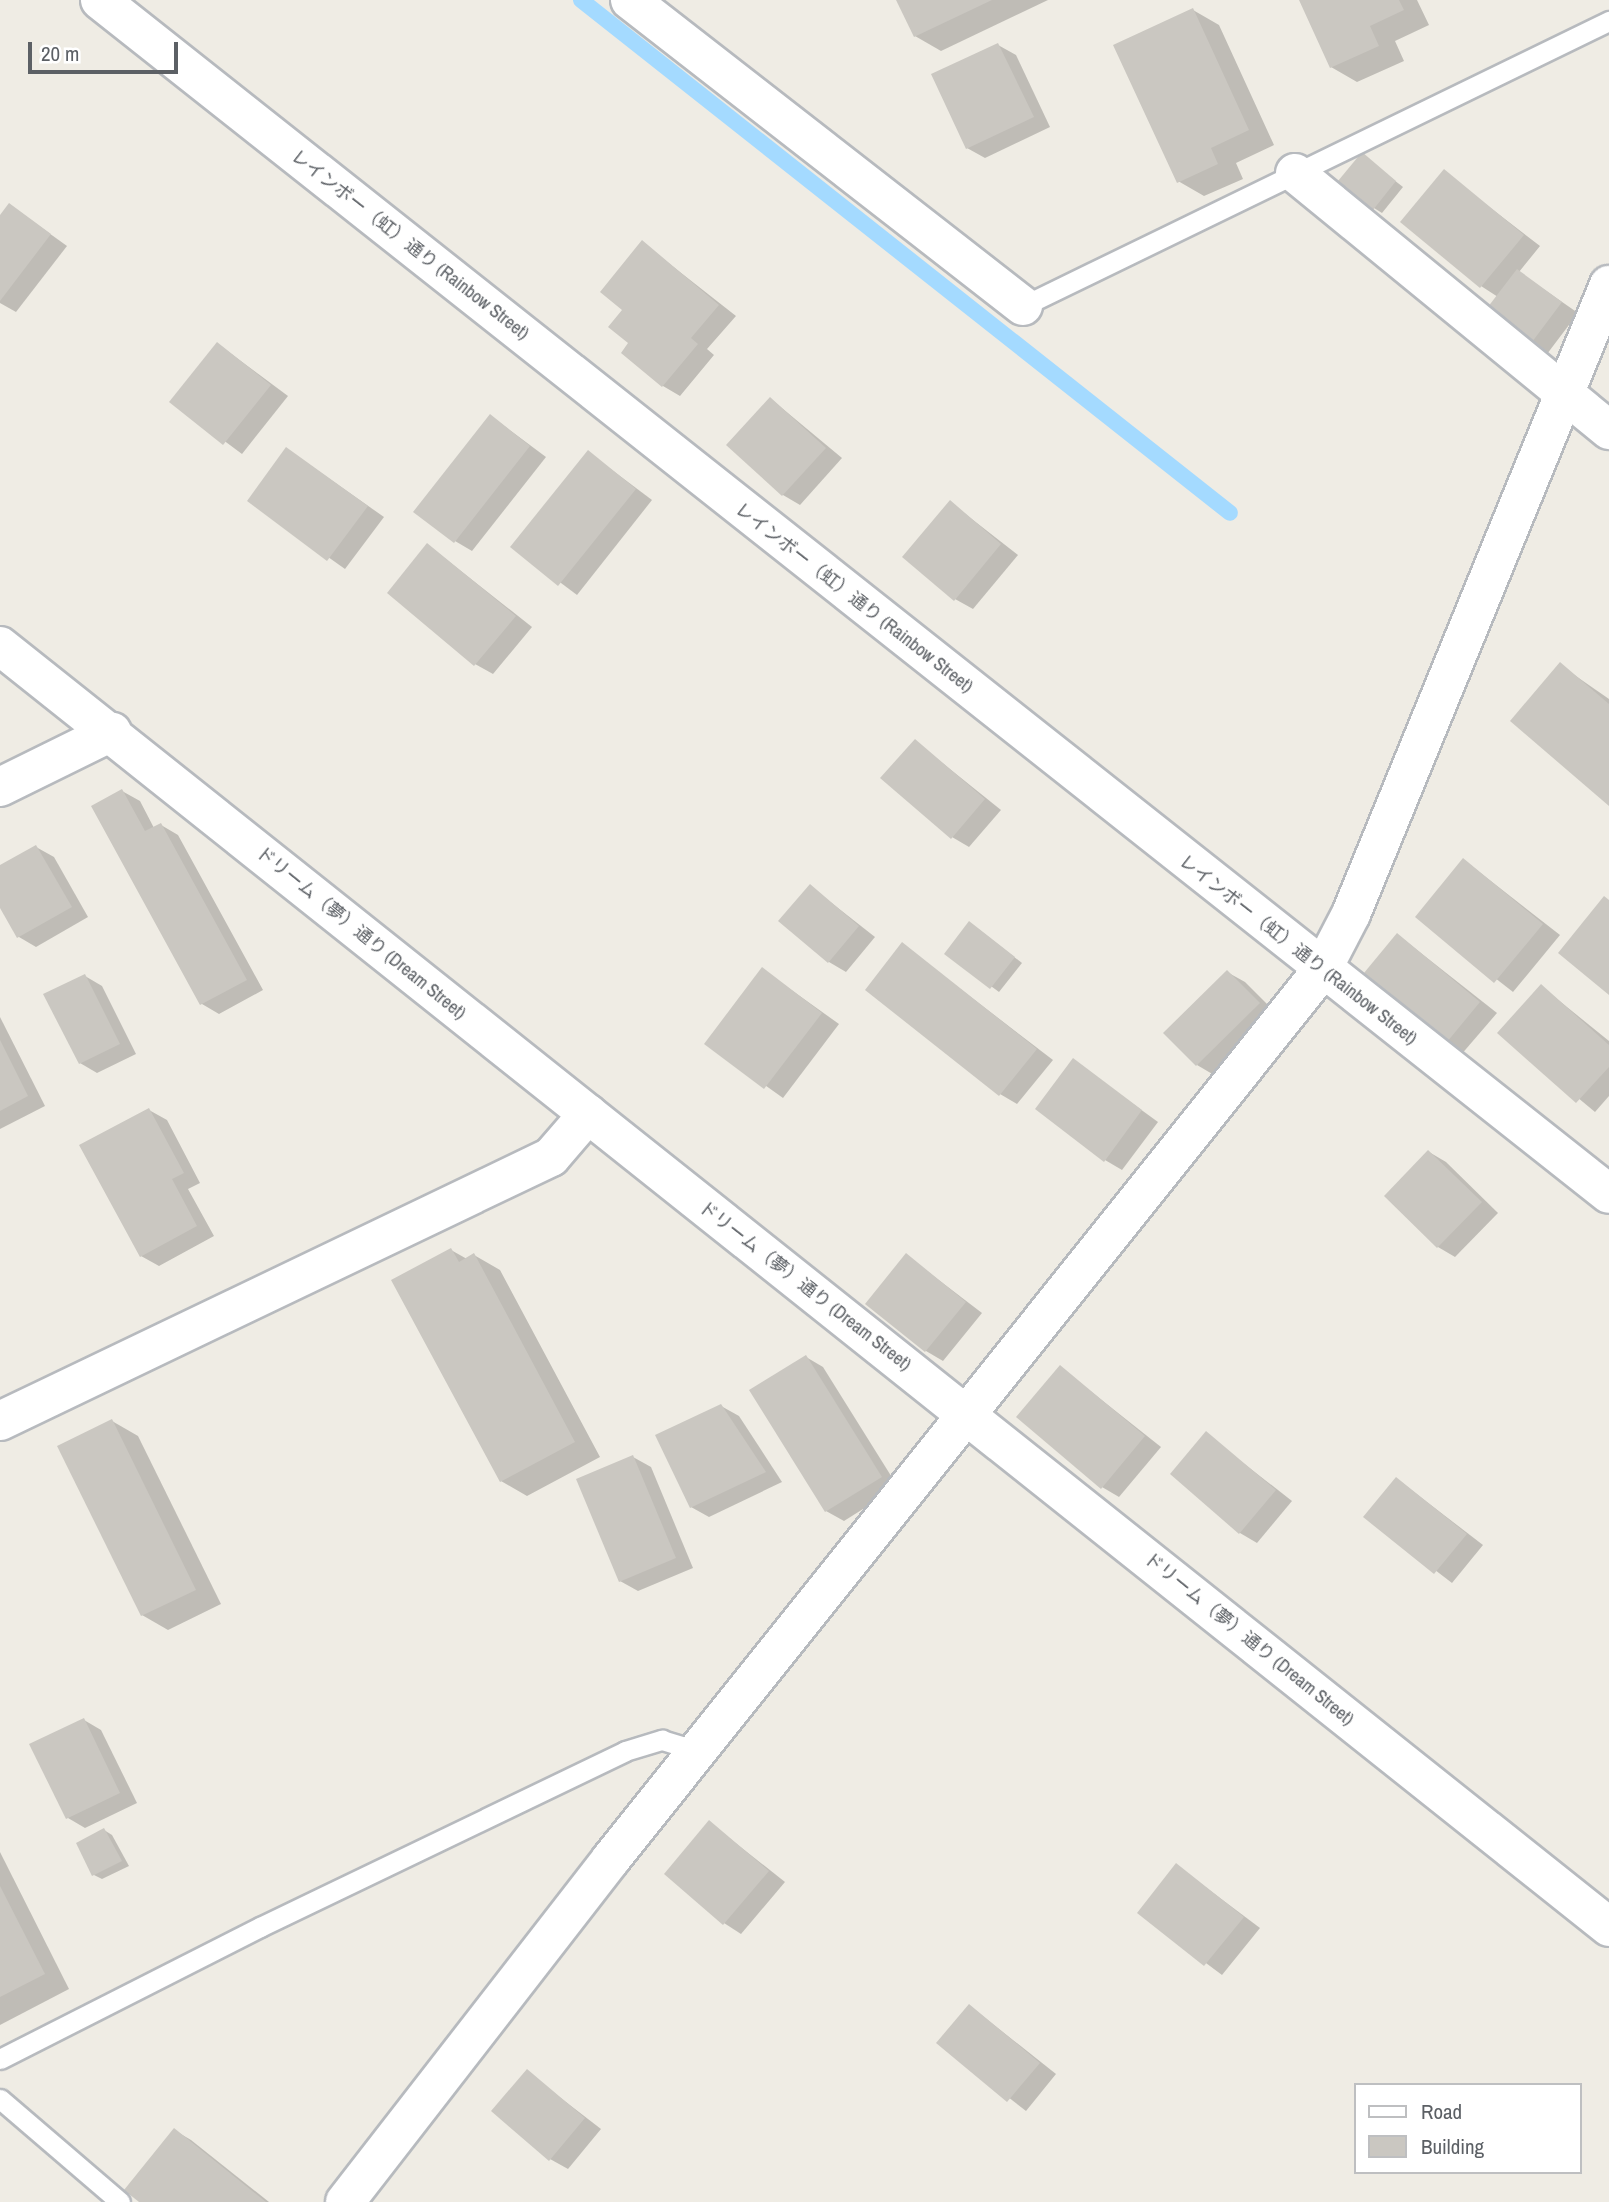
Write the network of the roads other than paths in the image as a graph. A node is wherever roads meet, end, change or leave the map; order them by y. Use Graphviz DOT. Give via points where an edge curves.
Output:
graph roads {
  1 [pos="100,0"];
  2 [pos="630,0"];
  3 [pos="1609,21"];
  4 [pos="1296,173"];
  5 [pos="1609,285"];
  6 [pos="1023,306"];
  7 [pos="1561,393"];
  8 [pos="1609,430"];
  9 [pos="0,646"];
  10 [pos="111,732"];
  11 [pos="0,787"];
  12 [pos="1322,970"];
  13 [pos="588,1114"];
  14 [pos="1609,1194"];
  15 [pos="966,1413"];
  16 [pos="0,1421"];
  17 [pos="697,1751"];
  18 [pos="1609,1927"];
  19 [pos="0,2059"];
  20 [pos="0,2099"];
  21 [pos="120,2202"];
  22 [pos="345,2202"];
  1 -- 12 [label="street, レインボー（虹）通り (Rainbow Street)"];
  2 -- 6 [label="street"];
  3 -- 4 [label="lane"];
  4 -- 6 [label="lane"];
  4 -- 7 [label="street"];
  5 -- 7 [label="street"];
  7 -- 8 [label="street"];
  7 -- 12 [label="street" via="1351,914"];
  9 -- 10 [label="street, ドリーム（夢）通り (Dream Street)"];
  10 -- 11 [label="street"];
  10 -- 13 [label="street, ドリーム（夢）通り (Dream Street)"];
  12 -- 14 [label="street, レインボー（虹）通り (Rainbow Street)"];
  12 -- 15 [label="street"];
  13 -- 15 [label="street, ドリーム（夢）通り (Dream Street)"];
  13 -- 16 [label="street" via="551,1157"];
  15 -- 17 [label="street"];
  15 -- 18 [label="street, ドリーム（夢）通り (Dream Street)"];
  17 -- 19 [label="lane" via="662,1740 625,1751"];
  17 -- 22 [label="street"];
  20 -- 21 [label="lane"];
}
